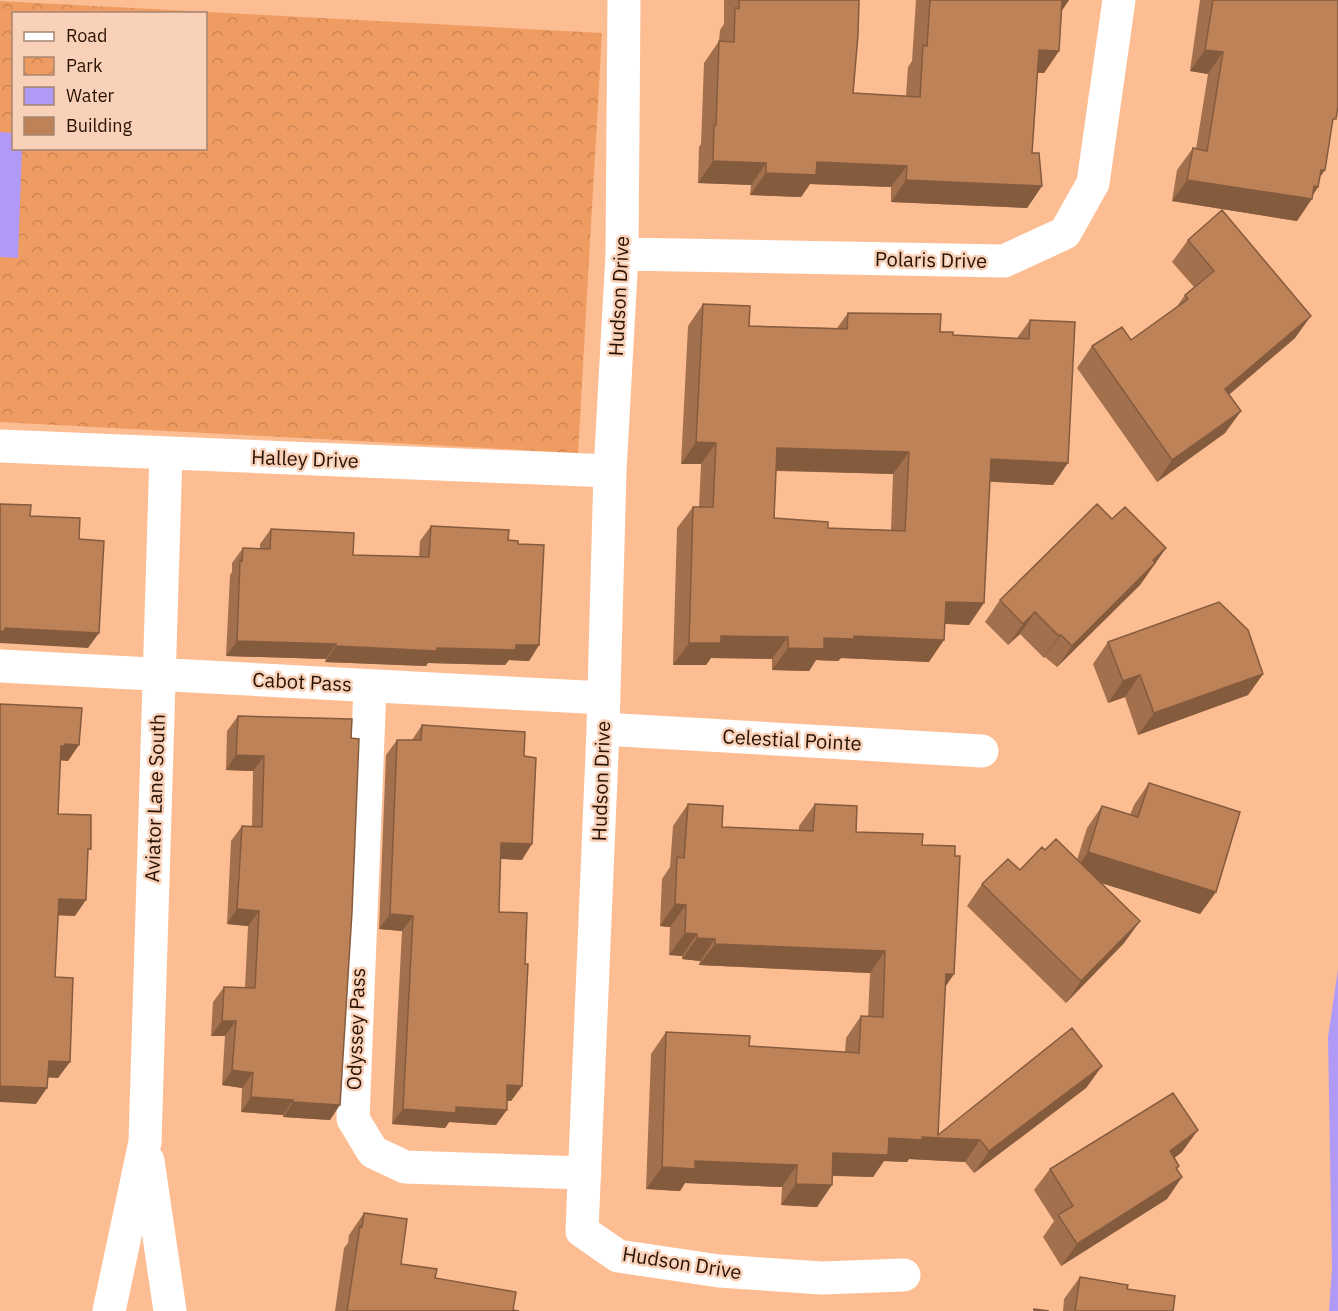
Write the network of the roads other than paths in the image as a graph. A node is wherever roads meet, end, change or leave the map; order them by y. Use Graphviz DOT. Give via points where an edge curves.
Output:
graph roads {
  1 [pos="614,0"];
  2 [pos="624,0"];
  3 [pos="1119,0"];
  4 [pos="622,254"];
  5 [pos="0,446"];
  6 [pos="166,453"];
  7 [pos="610,471"];
  8 [pos="0,666"];
  9 [pos="158,675"];
  10 [pos="370,686"];
  11 [pos="603,714"];
  12 [pos="982,751"];
  13 [pos="145,1142"];
  14 [pos="585,1173"];
  15 [pos="904,1275"];
  16 [pos="109,1311"];
  17 [pos="170,1311"];
  1 -- 2 [label="street"];
  2 -- 4 [label="street, Hudson Drive"];
  3 -- 4 [label="street, Polaris Drive" via="1093,183 1065,233 1004,261"];
  4 -- 7 [label="street, Hudson Drive"];
  5 -- 6 [label="street, Halley Drive"];
  6 -- 7 [label="street, Halley Drive"];
  6 -- 9 [label="street, Aviator Lane South"];
  7 -- 11 [label="street, Hudson Drive"];
  8 -- 9 [label="street, Cabot Pass"];
  9 -- 10 [label="street, Cabot Pass"];
  9 -- 13 [label="street, Aviator Lane South"];
  10 -- 11 [label="street, Cabot Pass"];
  10 -- 14 [label="street, Odyssey Pass" via="353,1119 374,1152 405,1167"];
  11 -- 12 [label="street, Celestial Pointe"];
  11 -- 14 [label="street, Hudson Drive"];
  13 -- 16 [label="street, Aviator Lane South"];
  13 -- 17 [label="street, Aviator Lane South"];
  14 -- 15 [label="street, Hudson Drive" via="582,1232 618,1256 719,1271 811,1277"];
}
